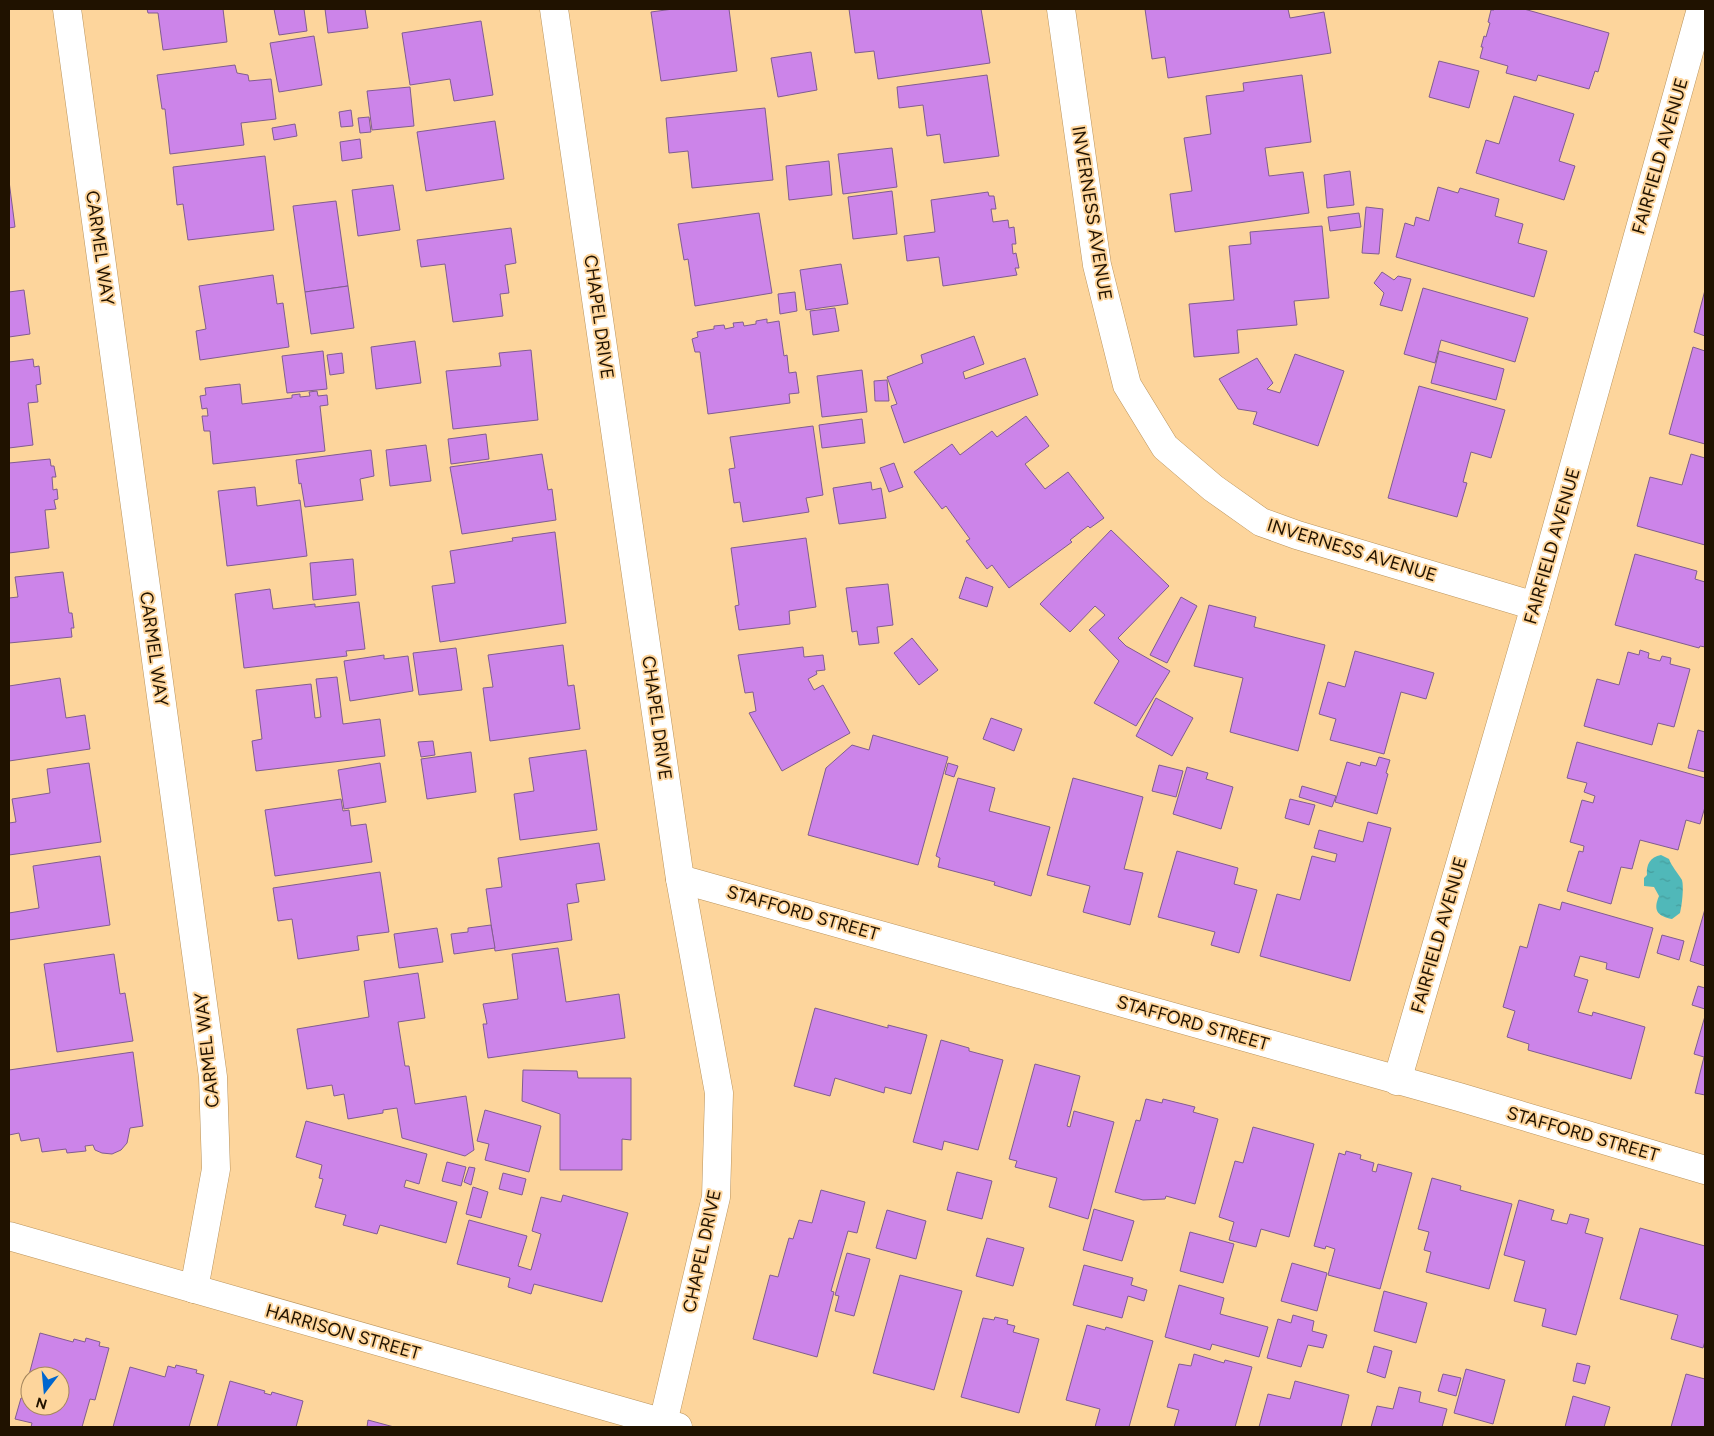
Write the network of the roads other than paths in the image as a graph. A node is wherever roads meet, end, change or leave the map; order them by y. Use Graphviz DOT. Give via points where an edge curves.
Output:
graph roads {
  1 [pos="67,9"];
  2 [pos="554,9"];
  3 [pos="1061,9"];
  4 [pos="1701,9"];
  5 [pos="1535,606"];
  6 [pos="680,879"];
  7 [pos="1397,1081"];
  8 [pos="1705,1170"];
  9 [pos="9,1236"];
  10 [pos="194,1289"];
  11 [pos="670,1425"];
  1 -- 10 [label="street, CARMEL WAY" via="213,1077 216,1169"];
  2 -- 6 [label="street, CHAPEL DRIVE"];
  3 -- 5 [label="street, INVERNESS AVENUE" via="1096,265 1127,385 1165,447 1213,488 1261,522"];
  4 -- 5 [label="street, FAIRFIELD AVENUE"];
  5 -- 7 [label="street, FAIRFIELD AVENUE"];
  6 -- 7 [label="street, STAFFORD STREET"];
  6 -- 11 [label="street, CHAPEL DRIVE" via="719,1093 716,1197"];
  7 -- 8 [label="street, STAFFORD STREET"];
  9 -- 10 [label="street, HARRISON STREET"];
  10 -- 11 [label="street, HARRISON STREET"];
}
